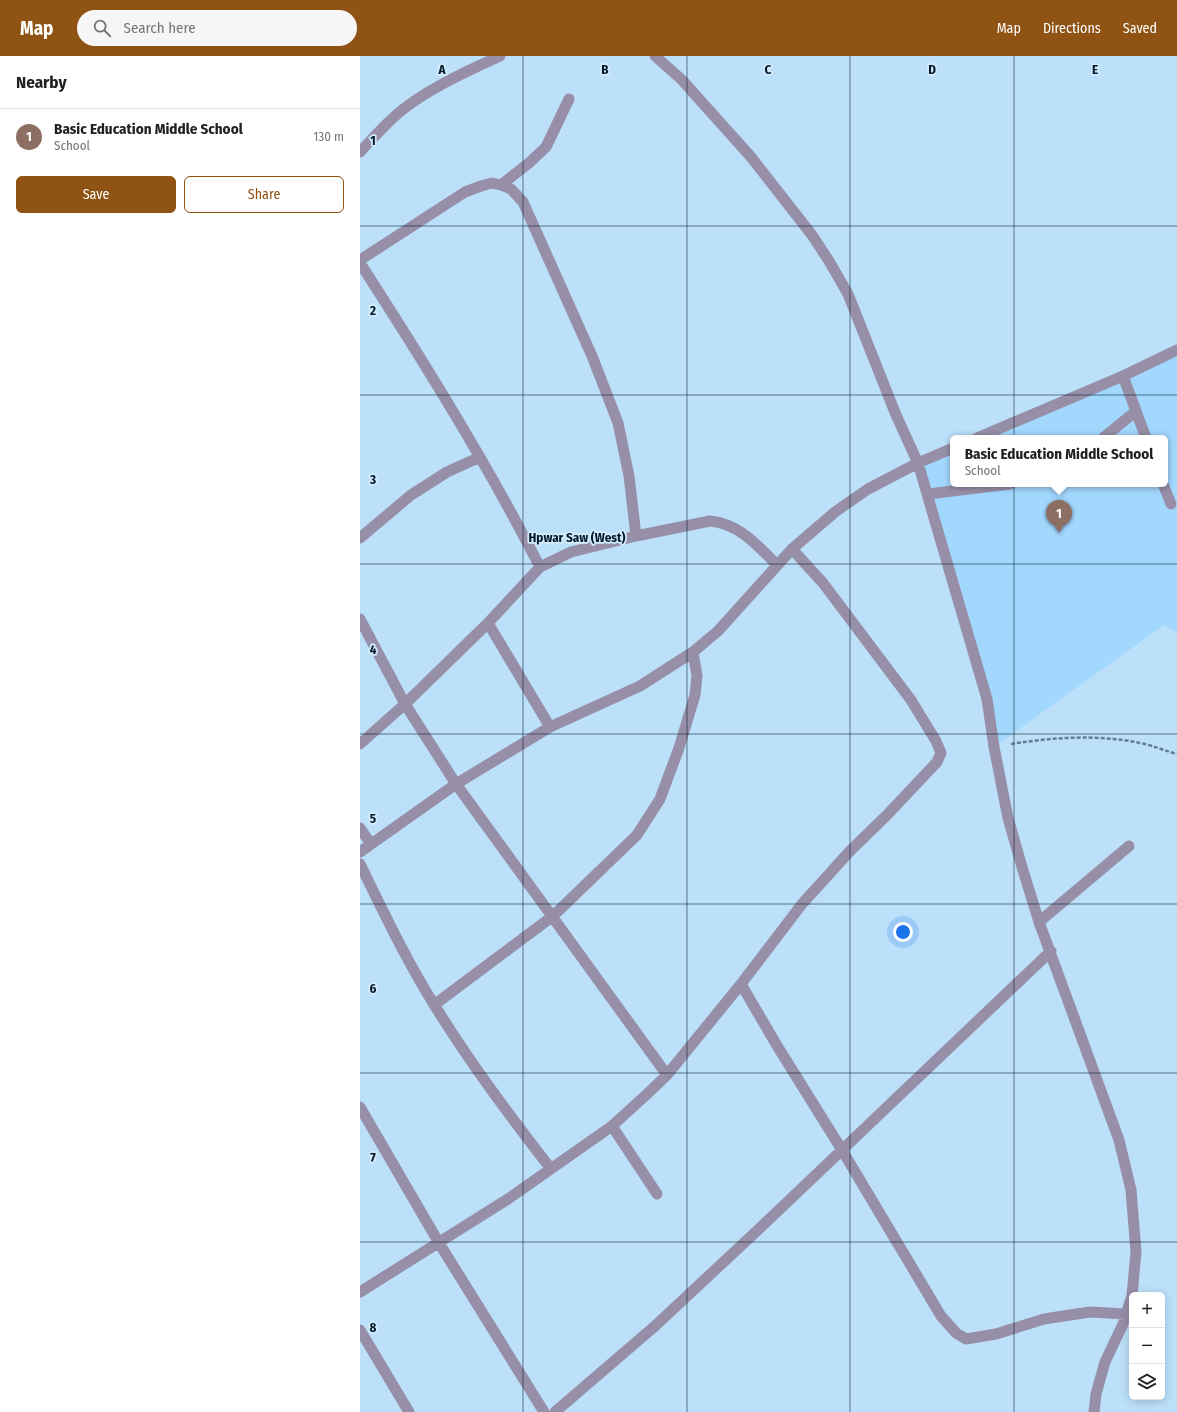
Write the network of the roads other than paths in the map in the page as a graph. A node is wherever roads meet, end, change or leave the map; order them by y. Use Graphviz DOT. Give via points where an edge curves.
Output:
graph roads {
  1 [pos="500,56"];
  2 [pos="655,56"];
  3 [pos="569,99"];
  4 [pos="360,152"];
  5 [pos="501,185"];
  6 [pos="360,260"];
  7 [pos="360,263"];
  8 [pos="1177,350"];
  9 [pos="1123,376"];
  10 [pos="1136,411"];
  11 [pos="984,435"];
  12 [pos="1106,435"];
  13 [pos="1145,435"];
  14 [pos="950,449"];
  15 [pos="480,457"];
  16 [pos="918,463"];
  17 [pos="985,487"];
  18 [pos="1164,487"];
  19 [pos="928,494"];
  20 [pos="1170,504"];
  21 [pos="636,536"];
  22 [pos="360,538"];
  23 [pos="792,549"];
  24 [pos="778,565"];
  25 [pos="540,567"];
  26 [pos="360,618"];
  27 [pos="488,623"];
  28 [pos="693,652"];
  29 [pos="405,704"];
  30 [pos="550,727"];
  31 [pos="360,744"];
  32 [pos="456,784"];
  33 [pos="360,828"];
  34 [pos="371,844"];
  35 [pos="1129,846"];
  36 [pos="360,852"];
  37 [pos="360,864"];
  38 [pos="553,916"];
  39 [pos="1039,922"];
  40 [pos="1051,951"];
  41 [pos="742,984"];
  42 [pos="434,1005"];
  43 [pos="667,1075"];
  44 [pos="360,1107"];
  45 [pos="612,1126"];
  46 [pos="842,1150"];
  47 [pos="551,1169"];
  48 [pos="657,1194"];
  49 [pos="439,1243"];
  50 [pos="360,1292"];
  51 [pos="1132,1292"];
  52 [pos="1129,1305"];
  53 [pos="1126,1314"];
  54 [pos="360,1330"];
  55 [pos="409,1412"];
  56 [pos="544,1412"];
  57 [pos="555,1412"];
  58 [pos="1094,1412"];
  1 -- 4 [label="street" via="421,97 395,116"];
  2 -- 16 [label="street" via="682,80 751,157 829,260 848,294"];
  3 -- 5 [label="street" via="546,147"];
  5 -- 6 [label="street" via="492,183 465,192"];
  5 -- 21 [label="street" via="511,189 524,202 616,417 629,476"];
  7 -- 15 [label="street"];
  8 -- 9 [label="street"];
  9 -- 10 [label="street"];
  9 -- 11 [label="street"];
  10 -- 12 [label="street"];
  10 -- 13 [label="street"];
  14 -- 16 [label="street"];
  15 -- 22 [label="street" via="447,472 411,495"];
  15 -- 25 [label="street"];
  16 -- 19 [label="street"];
  16 -- 23 [label="street" via="863,493 835,512"];
  17 -- 19 [label="street"];
  18 -- 20 [label="street"];
  19 -- 39 [label="street" via="987,700 1008,818"];
  21 -- 24 [label="street" via="710,521 722,522 738,529"];
  21 -- 25 [label="street" via="571,552"];
  23 -- 24 [label="street"];
  23 -- 41 [label="street" via="823,583 911,700 941,753 937,762 802,904"];
  24 -- 28 [label="street" via="718,631"];
  25 -- 27 [label="street"];
  26 -- 29 [label="street"];
  27 -- 29 [label="street"];
  27 -- 30 [label="street"];
  28 -- 30 [label="street" via="640,686"];
  28 -- 38 [label="street" via="698,676 695,695 660,799 637,836"];
  29 -- 31 [label="street"];
  29 -- 32 [label="street"];
  30 -- 32 [label="street"];
  32 -- 34 [label="street"];
  32 -- 38 [label="street"];
  33 -- 34 [label="street"];
  34 -- 36 [label="street"];
  35 -- 39 [label="street"];
  37 -- 42 [label="street"];
  38 -- 42 [label="street"];
  38 -- 43 [label="street"];
  39 -- 40 [label="street"];
  40 -- 46 [label="street"];
  40 -- 51 [label="street" via="1119,1140 1131,1190 1136,1252"];
  41 -- 43 [label="street"];
  41 -- 46 [label="street"];
  42 -- 47 [label="street" via="469,1059"];
  43 -- 45 [label="street"];
  44 -- 49 [label="street"];
  45 -- 47 [label="street"];
  45 -- 48 [label="street"];
  46 -- 53 [label="street" via="941,1316 956,1333 966,1339 996,1334 1044,1319 1090,1312"];
  46 -- 57 [label="street" via="655,1326"];
  47 -- 49 [label="street"];
  49 -- 50 [label="street"];
  49 -- 56 [label="street"];
  52 -- 53 [label="street"];
  53 -- 58 [label="street" via="1124,1324 1105,1362"];
  54 -- 55 [label="street"];
}
